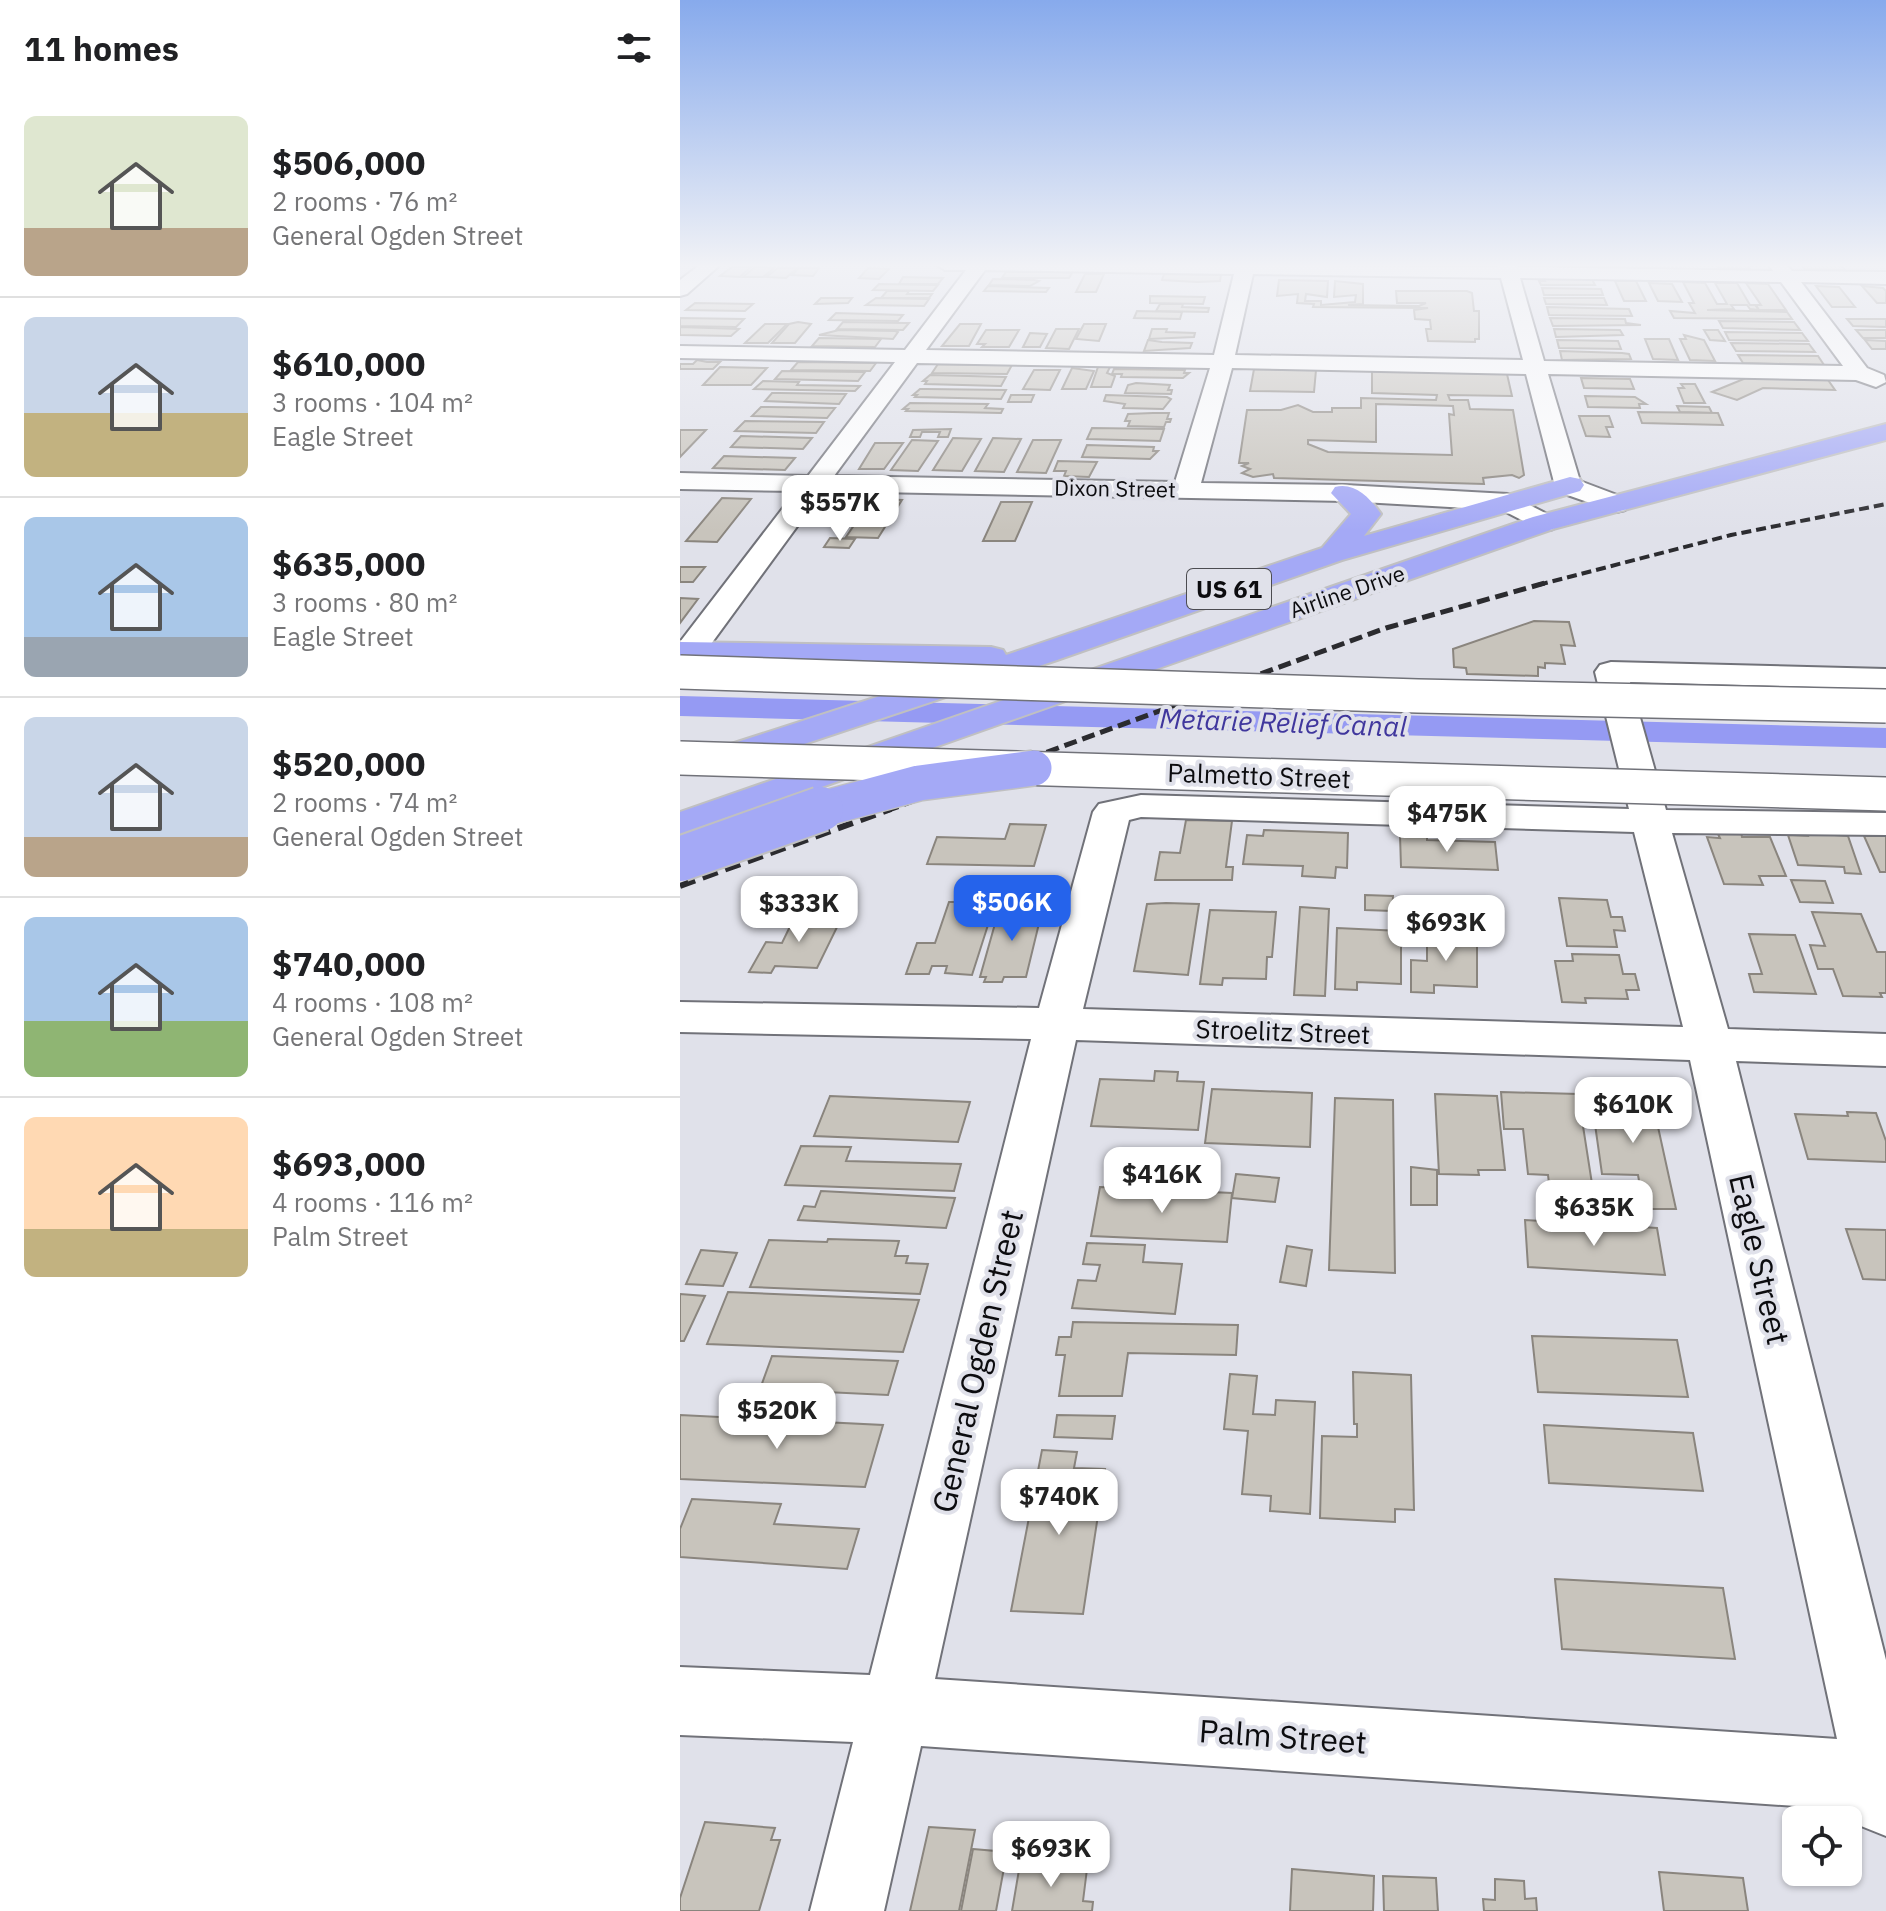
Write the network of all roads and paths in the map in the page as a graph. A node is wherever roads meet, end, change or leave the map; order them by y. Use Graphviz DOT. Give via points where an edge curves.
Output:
graph roads {
  1 [pos="748,353"];
  2 [pos="912,353"];
  3 [pos="1225,353"];
  4 [pos="1533,353"];
  5 [pos="1844,353"];
  6 [pos="910,356"];
  7 [pos="1223,361"];
  8 [pos="1537,367"];
  9 [pos="1859,373"];
  10 [pos="1886,384"];
  11 [pos="1838,419"];
  12 [pos="1886,419"];
  13 [pos="1886,432"];
  14 [pos="1614,474"];
  15 [pos="680,481"];
  16 [pos="817,484"];
  17 [pos="1568,486"];
  18 [pos="1186,488"];
  19 [pos="1345,493"];
  20 [pos="1508,502"];
  21 [pos="1616,504"];
  22 [pos="1543,523"];
  23 [pos="1332,554"];
  24 [pos="1045,653"];
  25 [pos="683,659"];
  26 [pos="1886,679"];
  27 [pos="1886,706"];
  28 [pos="680,758"];
  29 [pos="1034,768"];
  30 [pos="680,773"];
  31 [pos="1886,794"];
  32 [pos="1644,798"];
  33 [pos="1112,812"];
  34 [pos="1886,824"];
  35 [pos="680,825"];
  36 [pos="680,859"];
  37 [pos="680,1017"];
  38 [pos="1057,1024"];
  39 [pos="1709,1043"];
  40 [pos="1886,1050"];
  41 [pos="680,1701"];
  42 [pos="895,1710"];
  43 [pos="1884,1785"];
  44 [pos="847,1911"];
  1 -- 6 [label="street"];
  2 -- 6 [label="street"];
  3 -- 7 [label="street"];
  4 -- 8 [label="street"];
  5 -- 9 [label="street"];
  6 -- 7 [label="street"];
  6 -- 16 [label="street"];
  7 -- 8 [label="street"];
  7 -- 18 [label="street"];
  8 -- 9 [label="street"];
  8 -- 17 [label="street"];
  9 -- 10 [label="street"];
  11 -- 12 [label="highway"];
  13 -- 21 [label="highway, Airline Drive / US 61"];
  14 -- 17 [label="highway, Airline Drive / US 61"];
  15 -- 16 [label="street, Dixon Street"];
  16 -- 18 [label="street, Dixon Street"];
  16 -- 25 [label="street"];
  17 -- 20 [label="highway, Airline Drive / US 61"];
  17 -- 21 [label="street"];
  18 -- 19 [label="street, Dixon Street"];
  19 -- 20 [label="street, Dixon Street"];
  19 -- 23 [label="highway" via="1367,514"];
  20 -- 22 [label="street, Dixon Street"];
  20 -- 23 [label="highway, Airline Drive / US 61"];
  21 -- 22 [label="highway, Airline Drive / US 61"];
  22 -- 35 [label="highway, Airline Drive / US 61"];
  23 -- 24 [label="highway, Airline Drive / US 61"];
  24 -- 25 [label="highway"];
  24 -- 30 [label="highway, Airline Drive / US 61, bridge"];
  25 -- 27 [label="street, bridge" via="1403,696"];
  26 -- 32 [label="street, Eagle Street" via="1611,672"];
  28 -- 29 [label="street, Palmetto Street, bridge"];
  29 -- 31 [label="street, Palmetto Street, bridge"];
  29 -- 36 [label="highway, bridge" via="919,783 826,807"];
  32 -- 33 [label="street, Palmetto Street" via="1141,806"];
  32 -- 34 [label="street, Palmetto Street"];
  32 -- 39 [label="street, Eagle Street"];
  33 -- 38 [label="street, General Ogden Street"];
  37 -- 38 [label="street, Stroelitz Street"];
  38 -- 39 [label="street, Stroelitz Street"];
  38 -- 42 [label="street, General Ogden Street"];
  39 -- 40 [label="street, Stroelitz Street"];
  39 -- 43 [label="street, Eagle Street"];
  41 -- 42 [label="street, Palm Street"];
  42 -- 43 [label="street, Palm Street"];
  42 -- 44 [label="street, General Ogden Street"];
}
